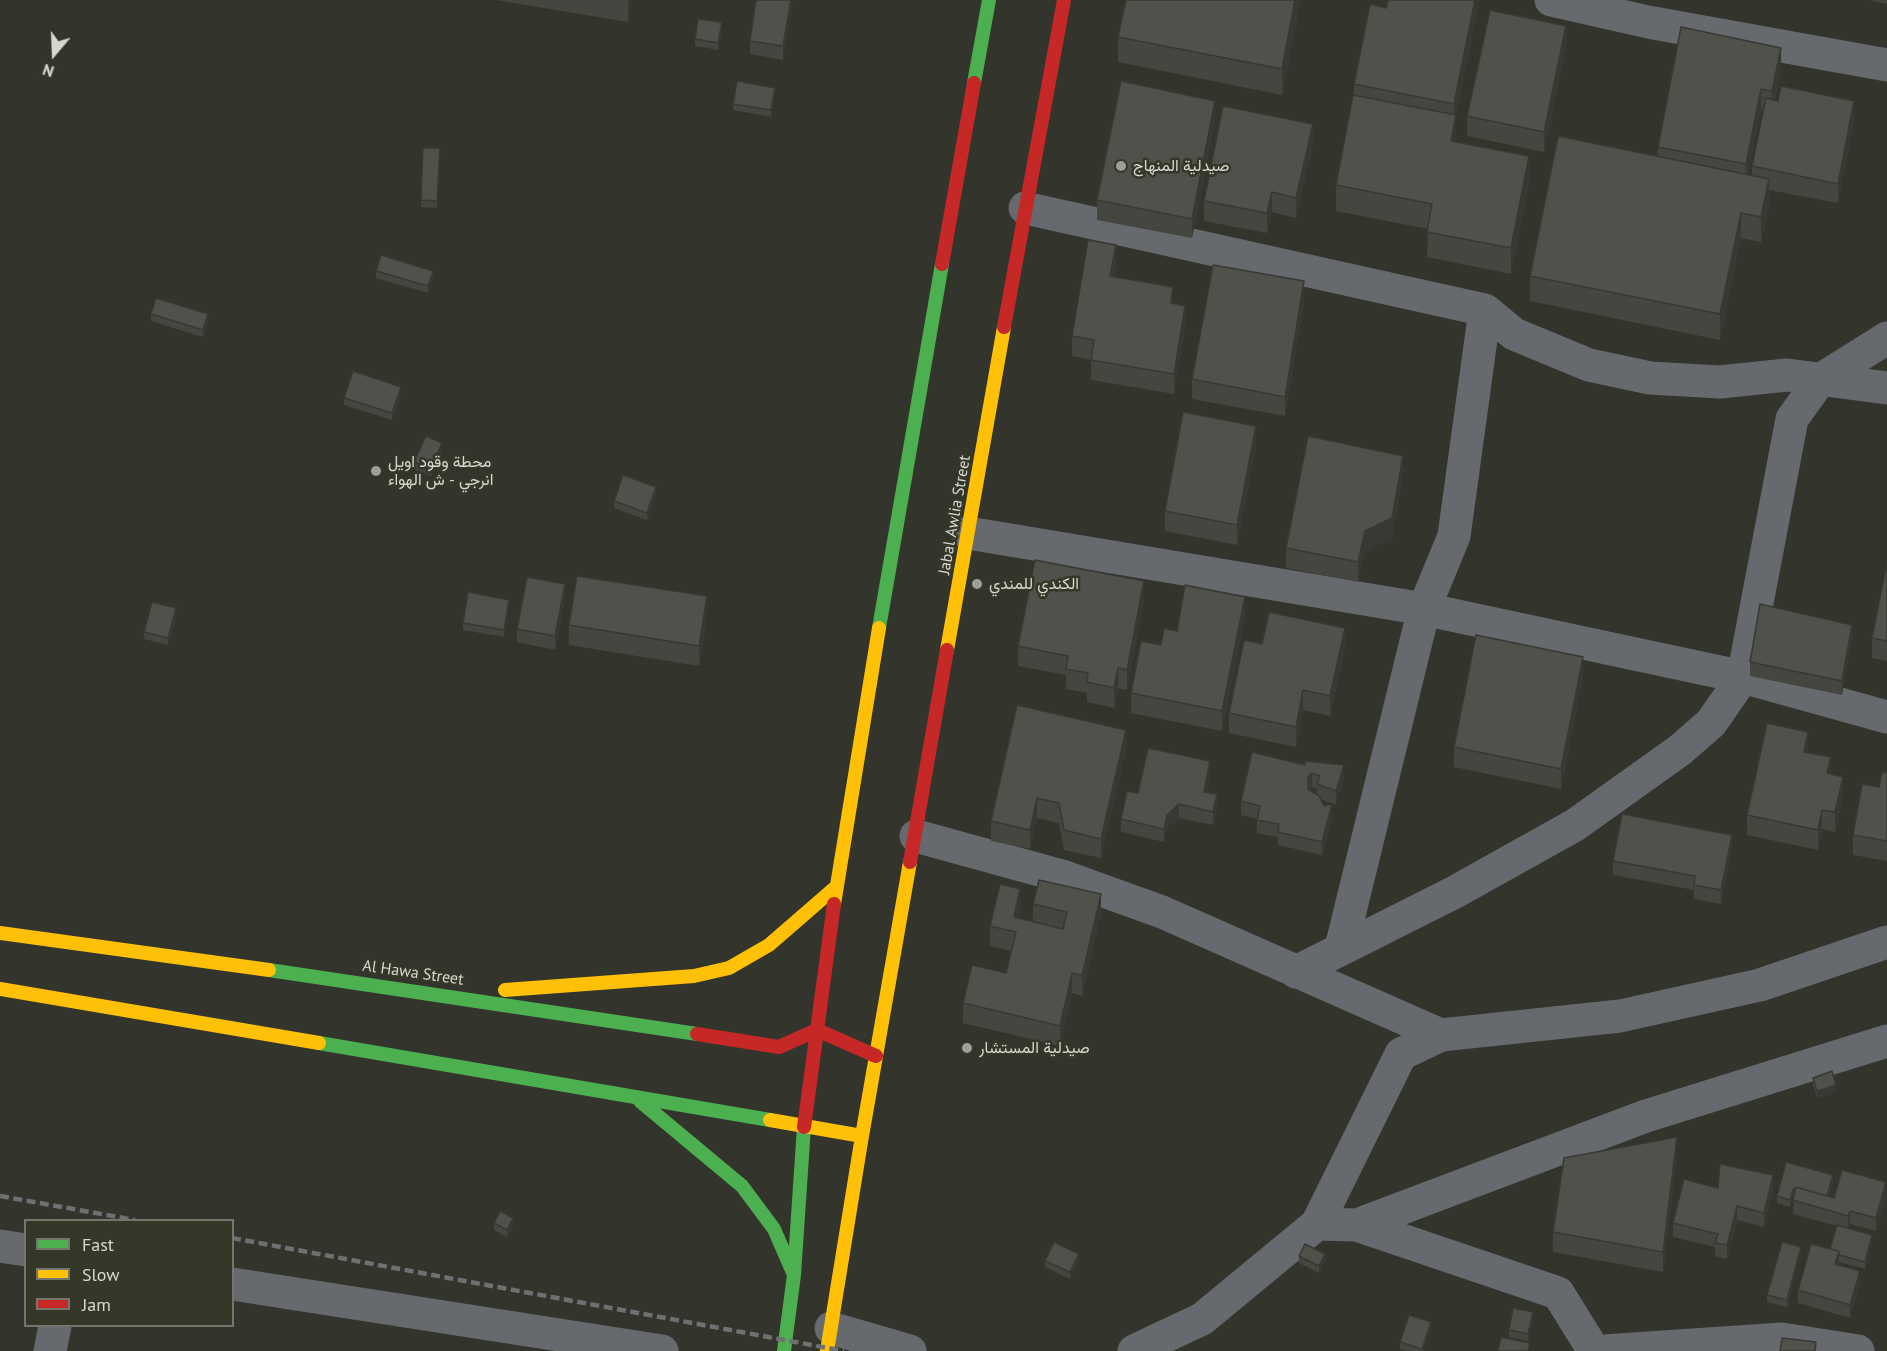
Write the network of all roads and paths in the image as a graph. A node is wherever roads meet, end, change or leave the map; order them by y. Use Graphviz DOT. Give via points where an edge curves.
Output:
graph roads {
  1 [pos="989,0"];
  2 [pos="1064,0"];
  3 [pos="1551,0"];
  4 [pos="1887,65"];
  5 [pos="1025,208"];
  6 [pos="1485,310"];
  7 [pos="1887,338"];
  8 [pos="1820,381"];
  9 [pos="1887,388"];
  10 [pos="968,534"];
  11 [pos="1424,609"];
  12 [pos="1743,677"];
  13 [pos="1887,717"];
  14 [pos="916,836"];
  15 [pos="837,886"];
  16 [pos="0,933"];
  17 [pos="1887,942"];
  18 [pos="1341,948"];
  19 [pos="1296,972"];
  20 [pos="0,989"];
  21 [pos="449,995"];
  22 [pos="817,1030"];
  23 [pos="1440,1035"];
  24 [pos="1887,1041"];
  25 [pos="876,1056"];
  26 [pos="639,1100"];
  27 [pos="804,1127"];
  28 [pos="862,1136"];
  29 [pos="1317,1224"];
  30 [pos="1358,1225"];
  31 [pos="0,1246"];
  32 [pos="24,1250"];
  33 [pos="794,1275"];
  34 [pos="234,1284"];
  35 [pos="55,1327"];
  36 [pos="829,1339"];
  37 [pos="50,1351"];
  38 [pos="662,1351"];
  39 [pos="784,1351"];
  40 [pos="909,1351"];
  41 [pos="1134,1351"];
  42 [pos="1594,1351"];
  43 [pos="1604,1351"];
  44 [pos="1858,1351"];
  1 -- 15 [label="main road" via="895,526"];
  2 -- 5 [label="main road, Jabal Awlia Street"];
  3 -- 4 [label="street" via="1648,22"];
  5 -- 6 [label="street"];
  5 -- 10 [label="main road, Jabal Awlia Street"];
  6 -- 8 [label="street" via="1514,334 1589,365 1630,374 1720,382 1787,375"];
  6 -- 11 [label="street" via="1454,536"];
  7 -- 8 [label="street"];
  8 -- 9 [label="street"];
  8 -- 12 [label="street" via="1792,420"];
  10 -- 11 [label="street"];
  10 -- 14 [label="main road, Jabal Awlia Street"];
  11 -- 12 [label="street"];
  11 -- 18 [label="street"];
  12 -- 13 [label="street"];
  12 -- 18 [label="street" via="1711,723 1575,825 1455,892"];
  14 -- 19 [label="street" via="1065,877 1130,900"];
  14 -- 25 [label="main road, Jabal Awlia Street"];
  15 -- 21 [label="main road" via="769,945 729,968 694,976"];
  15 -- 22 [label="main road"];
  16 -- 21 [label="main road, Al Hawa Street"];
  17 -- 23 [label="street" via="1760,985 1620,1016"];
  18 -- 19 [label="street"];
  19 -- 23 [label="street"];
  20 -- 26 [label="main road"];
  21 -- 22 [label="main road, Al Hawa Street" via="779,1047"];
  22 -- 25 [label="main road"];
  22 -- 27 [label="main road"];
  23 -- 29 [label="street" via="1401,1054"];
  24 -- 30 [label="street" via="1646,1116"];
  25 -- 28 [label="main road, Jabal Awlia Street"];
  26 -- 27 [label="main road"];
  26 -- 33 [label="main road" via="742,1186 774,1229"];
  27 -- 28 [label="main road"];
  27 -- 33 [label="main road"];
  28 -- 36 [label="main road, Jabal Awlia Street"];
  29 -- 30 [label="street"];
  29 -- 41 [label="street" via="1202,1319"];
  30 -- 42 [label="street" via="1558,1293"];
  31 -- 32 [label="street"];
  33 -- 39 [label="main road"];
  34 -- 38 [label="street"];
  35 -- 37 [label="street"];
  36 -- 40 [label="street"];
  43 -- 44 [label="street" via="1782,1339"];
}
